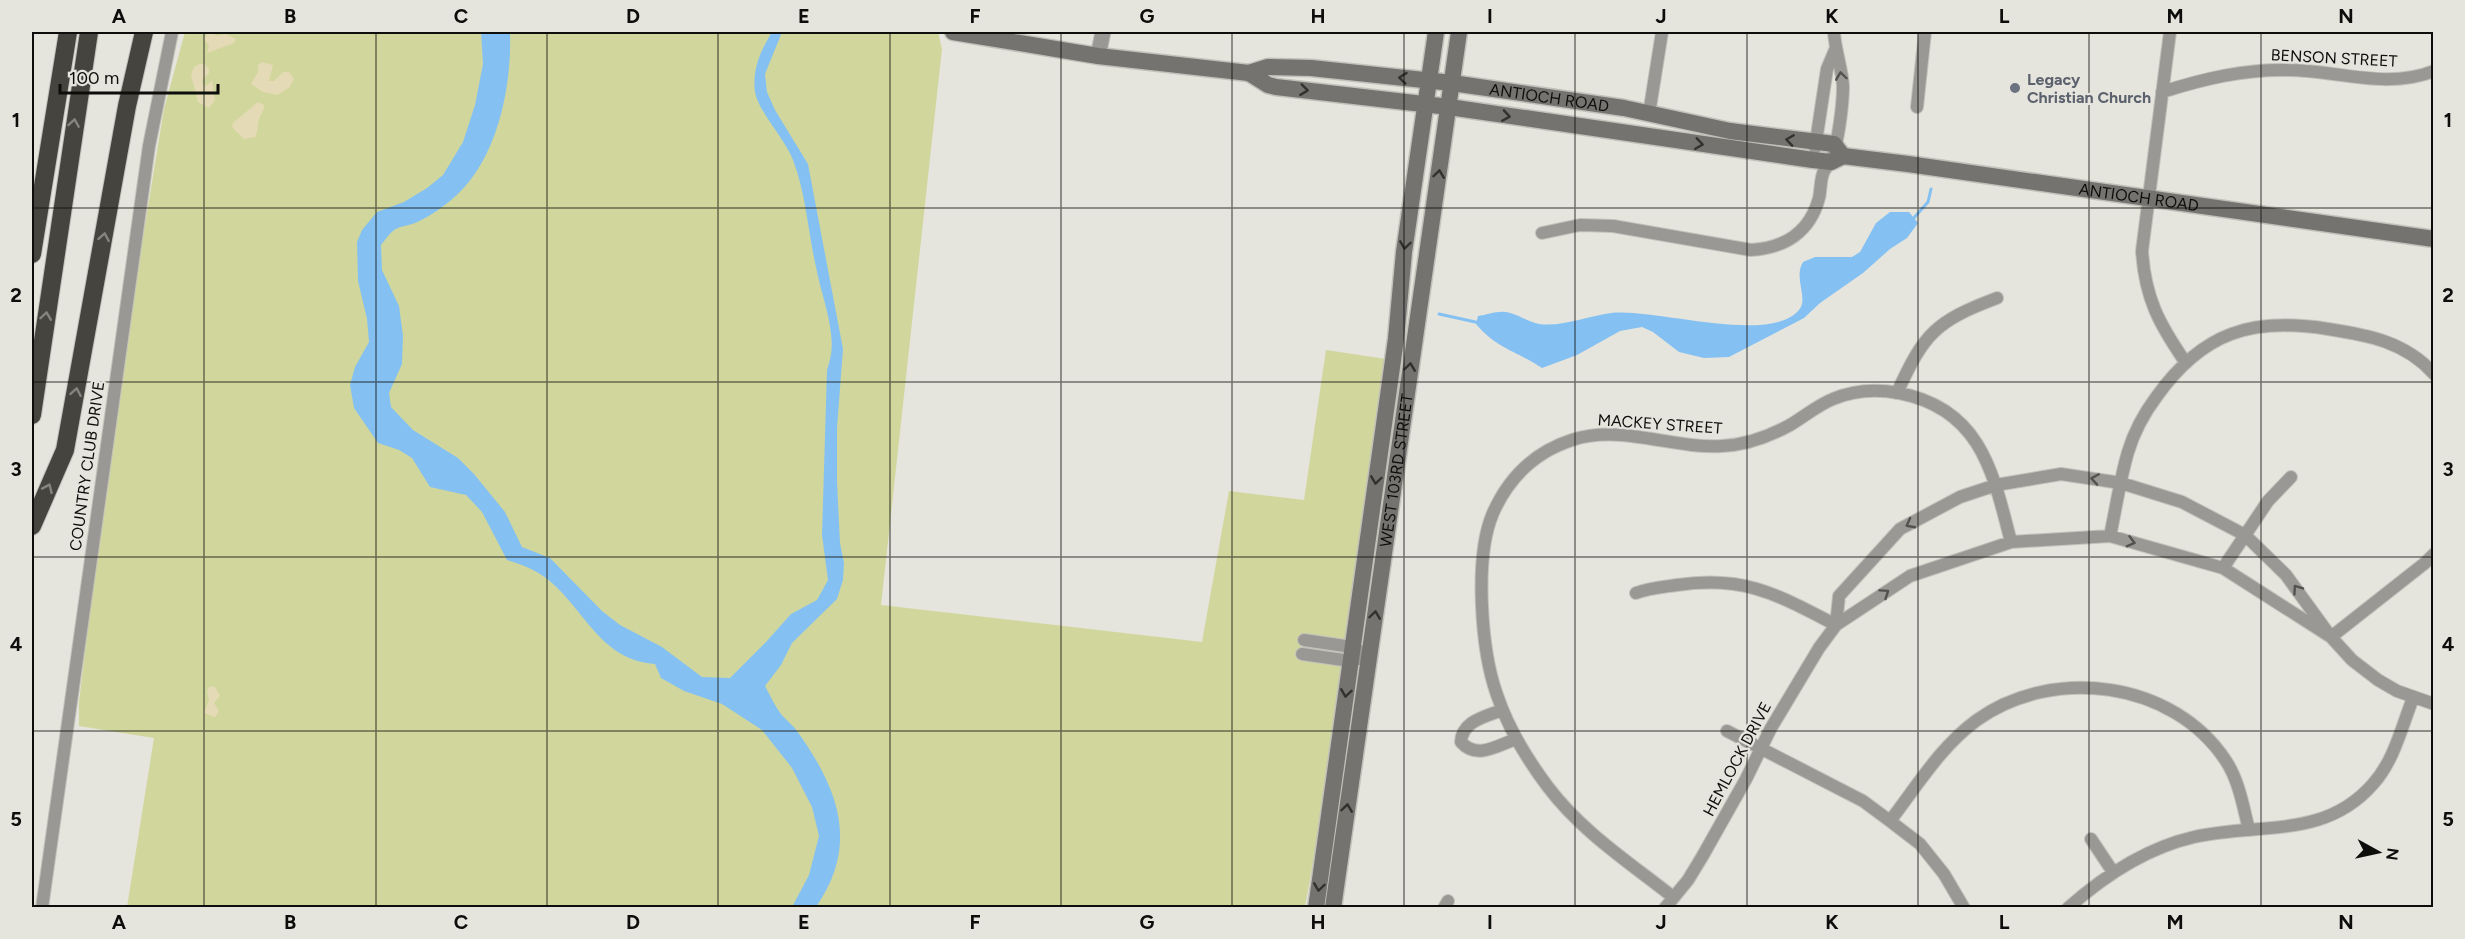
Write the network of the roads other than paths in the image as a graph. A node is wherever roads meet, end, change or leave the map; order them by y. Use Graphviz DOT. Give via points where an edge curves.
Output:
graph roads {
  1 [pos="68,32"];
  2 [pos="89,32"];
  3 [pos="144,32"];
  4 [pos="172,32"];
  5 [pos="953,32"];
  6 [pos="1103,32"];
  7 [pos="1436,32"];
  8 [pos="1459,32"];
  9 [pos="1662,32"];
  10 [pos="1834,32"];
  11 [pos="1925,32"];
  12 [pos="2170,32"];
  13 [pos="1835,50"];
  14 [pos="1098,56"];
  15 [pos="2433,71"];
  16 [pos="1249,73"];
  17 [pos="1429,81"];
  18 [pos="1452,83"];
  19 [pos="2162,92"];
  20 [pos="1425,104"];
  21 [pos="1917,106"];
  22 [pos="1449,107"];
  23 [pos="1649,114"];
  24 [pos="1815,142"];
  25 [pos="1829,159"];
  26 [pos="2147,198"];
  27 [pos="1542,233"];
  28 [pos="2433,239"];
  29 [pos="32,254"];
  30 [pos="1996,298"];
  31 [pos="2186,363"];
  32 [pos="2433,374"];
  33 [pos="1897,393"];
  34 [pos="32,415"];
  35 [pos="2291,477"];
  36 [pos="2121,483"];
  37 [pos="1996,485"];
  38 [pos="32,526"];
  39 [pos="2245,535"];
  40 [pos="2110,536"];
  41 [pos="2011,542"];
  42 [pos="2433,554"];
  43 [pos="2223,568"];
  44 [pos="1636,593"];
  45 [pos="1836,625"];
  46 [pos="2331,637"];
  47 [pos="1304,640"];
  48 [pos="1302,654"];
  49 [pos="1351,654"];
  50 [pos="1369,656"];
  51 [pos="2413,698"];
  52 [pos="2433,704"];
  53 [pos="1502,710"];
  54 [pos="1727,731"];
  55 [pos="1516,739"];
  56 [pos="1762,747"];
  57 [pos="1890,820"];
  58 [pos="2249,830"];
  59 [pos="2091,839"];
  60 [pos="2113,872"];
  61 [pos="1673,897"];
  62 [pos="42,908"];
  63 [pos="1316,908"];
  64 [pos="1333,908"];
  65 [pos="1665,908"];
  66 [pos="1964,908"];
  67 [pos="2068,908"];
  1 -- 29 [label="highway"];
  34 -- 2 [label="highway, one-way"];
  38 -- 3 [label="highway, one-way" via="65,450"];
  4 -- 62 [label="street, COUNTRY CLUB DRIVE" via="149,146"];
  5 -- 14 [label="main road, ANTIOCH ROAD"];
  6 -- 14 [label="street"];
  7 -- 17 [label="main road, WEST 103RD STREET"];
  8 -- 18 [label="main road, WEST 103RD STREET"];
  9 -- 23 [label="street"];
  10 -- 13 [label="street"];
  11 -- 21 [label="street"];
  12 -- 19 [label="street"];
  13 -- 24 [label="street" via="1827,69"];
  25 -- 13 [label="street, one-way" via="1843,88"];
  14 -- 16 [label="main road, ANTIOCH ROAD"];
  15 -- 19 [label="street, BENSON STREET" via="2398,79 2254,71 2218,76"];
  17 -- 16 [label="main road, ANTIOCH ROAD, one-way" via="1311,68 1268,67"];
  16 -- 20 [label="main road, ANTIOCH ROAD, one-way" via="1276,87"];
  17 -- 18 [label="main road, ANTIOCH ROAD"];
  17 -- 20 [label="main road, WEST 103RD STREET"];
  18 -- 22 [label="main road, WEST 103RD STREET"];
  18 -- 23 [label="main road, ANTIOCH ROAD"];
  19 -- 26 [label="street"];
  20 -- 22 [label="main road, ANTIOCH ROAD"];
  20 -- 49 [label="main road, WEST 103RD STREET, one-way"];
  22 -- 25 [label="main road, ANTIOCH ROAD, one-way"];
  50 -- 22 [label="main road, WEST 103RD STREET, one-way"];
  24 -- 23 [label="main road, ANTIOCH ROAD, one-way" via="1730,131"];
  24 -- 25 [label="main road, ANTIOCH ROAD"];
  25 -- 26 [label="main road, ANTIOCH ROAD"];
  25 -- 27 [label="street" via="1809,222 1798,234 1768,249 1751,250 1596,225"];
  26 -- 28 [label="main road, ANTIOCH ROAD"];
  26 -- 31 [label="street" via="2142,251 2148,297"];
  30 -- 33 [label="street" via="1950,318 1933,332 1911,361"];
  31 -- 32 [label="street" via="2229,334 2252,327 2297,325 2389,342 2413,355"];
  31 -- 36 [label="street" via="2165,386 2139,426"];
  33 -- 37 [label="street, MACKEY STREET" via="1919,397 1958,420 1978,442"];
  33 -- 53 [label="street, MACKEY STREET" via="1883,390 1844,395 1770,434 1744,442 1721,446 1590,436 1570,440 1526,464 1492,515 1485,552 1483,638"];
  35 -- 39 [label="street" via="2268,501"];
  36 -- 37 [label="street, HEMLOCK DRIVE, one-way" via="2061,474"];
  36 -- 39 [label="street, HEMLOCK DRIVE" via="2182,502"];
  36 -- 40 [label="street"];
  37 -- 41 [label="street, MACKEY STREET"];
  37 -- 45 [label="street, HEMLOCK DRIVE, one-way" via="1960,497 1900,529 1839,596"];
  39 -- 43 [label="street"];
  46 -- 39 [label="street, HEMLOCK DRIVE, one-way" via="2286,574"];
  40 -- 41 [label="street, HEMLOCK DRIVE"];
  40 -- 43 [label="street, HEMLOCK DRIVE, one-way"];
  45 -- 41 [label="street, HEMLOCK DRIVE, one-way" via="1910,576"];
  42 -- 46 [label="street"];
  43 -- 46 [label="street, HEMLOCK DRIVE"];
  44 -- 45 [label="street" via="1703,581 1739,584 1779,596"];
  45 -- 56 [label="street, HEMLOCK DRIVE" via="1792,691"];
  46 -- 51 [label="street, HEMLOCK DRIVE" via="2369,674"];
  47 -- 49 [label="street"];
  48 -- 49 [label="street"];
  49 -- 50 [label="street"];
  49 -- 63 [label="main road, WEST 103RD STREET, one-way"];
  64 -- 50 [label="main road, WEST 103RD STREET, one-way"];
  51 -- 52 [label="street, HEMLOCK DRIVE"];
  51 -- 58 [label="street" via="2385,767 2360,797 2340,812 2313,823"];
  53 -- 55 [label="street"];
  53 -- 55 [label="street" via="1468,724 1461,732 1461,742 1468,750 1478,752"];
  54 -- 56 [label="street"];
  55 -- 61 [label="street" via="1566,808"];
  56 -- 57 [label="street" via="1863,801"];
  56 -- 61 [label="street, HEMLOCK DRIVE" via="1702,857"];
  57 -- 58 [label="street" via="1942,752 1977,720 2028,695 2080,687 2146,699 2205,736 2236,779"];
  57 -- 66 [label="street" via="1920,844"];
  58 -- 60 [label="street" via="2193,837 2140,856"];
  59 -- 60 [label="street"];
  60 -- 67 [label="street"];
  61 -- 65 [label="street, HEMLOCK DRIVE"];
}
